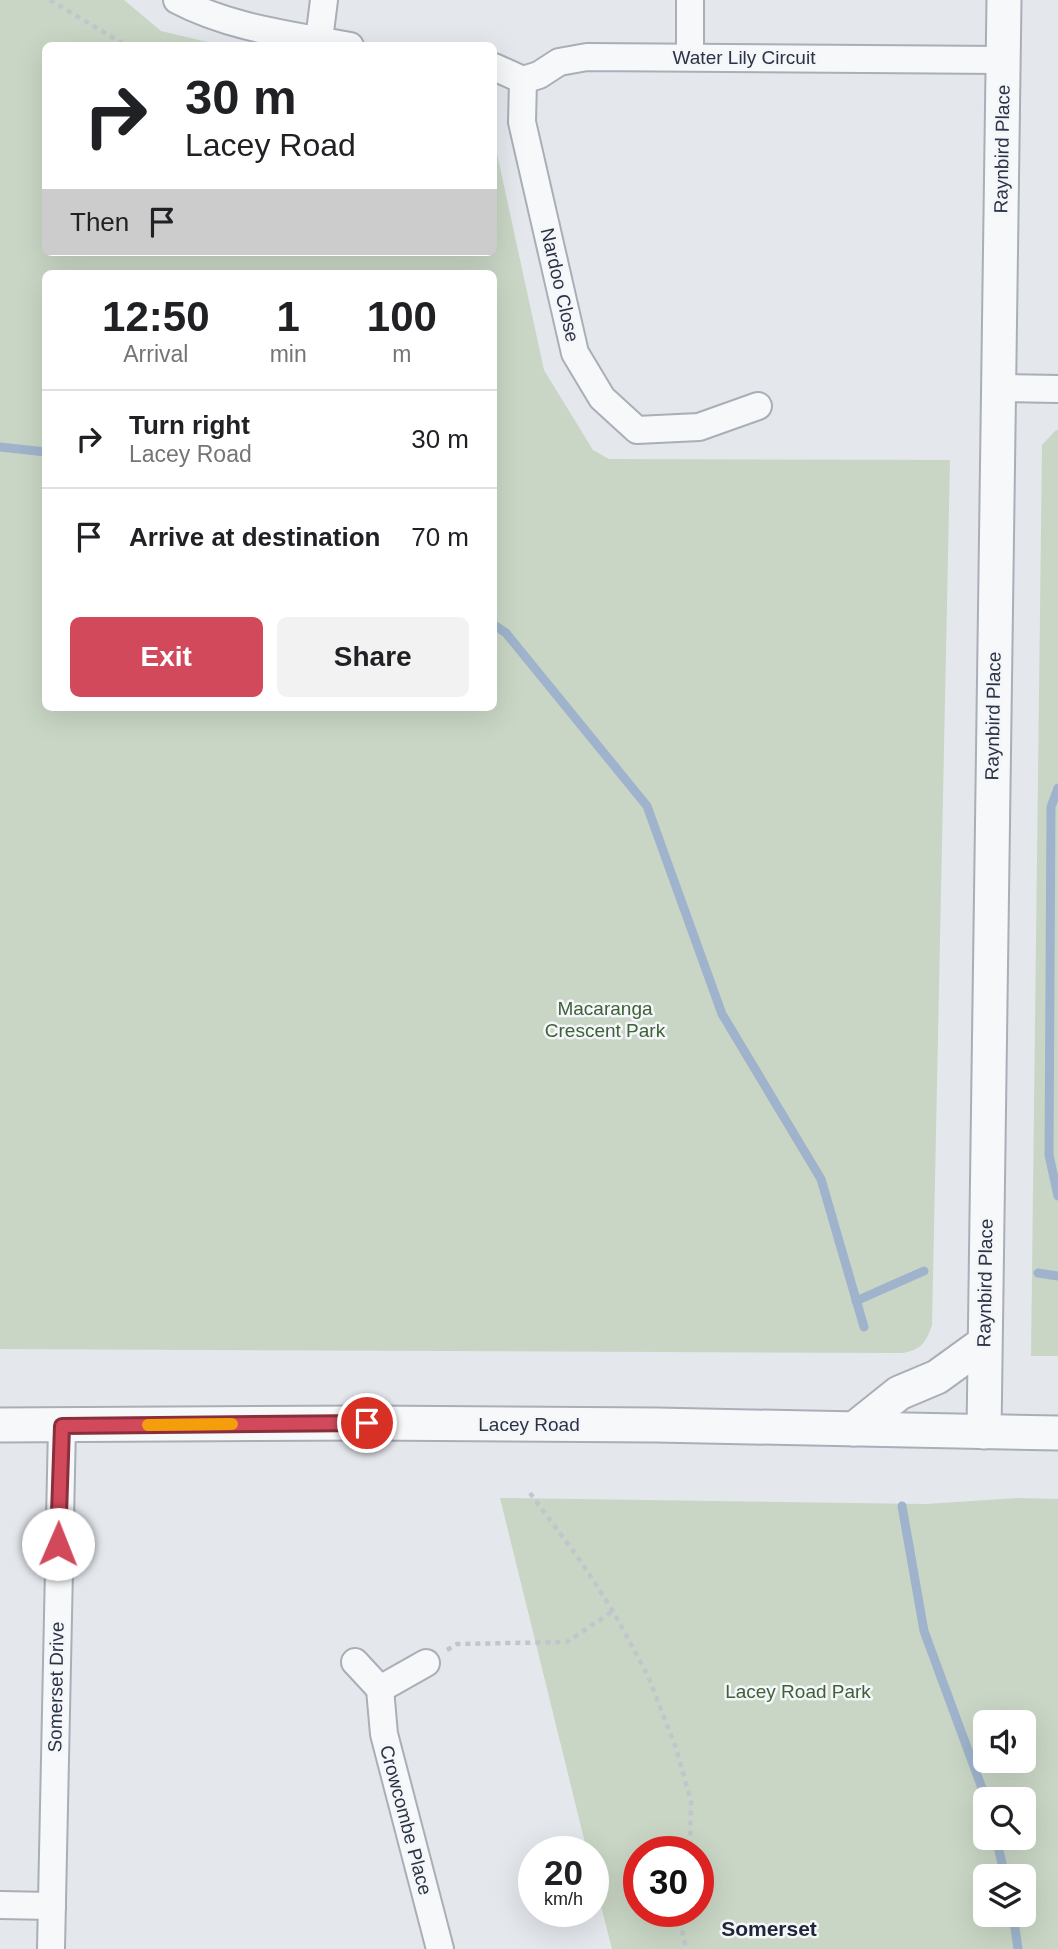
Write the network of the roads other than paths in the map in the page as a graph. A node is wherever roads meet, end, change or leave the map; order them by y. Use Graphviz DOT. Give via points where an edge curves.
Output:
graph roads {
  1 [pos="177,0"];
  2 [pos="324,0"];
  3 [pos="690,0"];
  4 [pos="1004,0"];
  5 [pos="319,40"];
  6 [pos="329,42"];
  7 [pos="690,57"];
  8 [pos="1003,60"];
  9 [pos="497,67"];
  10 [pos="523,80"];
  11 [pos="998,388"];
  12 [pos="1058,390"];
  13 [pos="758,406"];
  14 [pos="984,1343"];
  15 [pos="0,1425"];
  16 [pos="62,1426"];
  17 [pos="854,1429"];
  18 [pos="984,1432"];
  19 [pos="1058,1433"];
  20 [pos="355,1662"];
  21 [pos="426,1663"];
  22 [pos="380,1689"];
  23 [pos="0,1905"];
  24 [pos="52,1906"];
  25 [pos="51,1949"];
  26 [pos="440,1949"];
  1 -- 5 [label="street" via="229,21"];
  2 -- 5 [label="street"];
  3 -- 7 [label="street"];
  4 -- 8 [label="street, Raynbird Place"];
  5 -- 6 [label="street"];
  7 -- 8 [label="street, Water Lily Circuit"];
  7 -- 10 [label="street, Water Lily Circuit" via="587,57 559,62"];
  8 -- 11 [label="street, Raynbird Place"];
  9 -- 10 [label="street"];
  10 -- 13 [label="street, Nardoo Close" via="522,122 575,353 602,398 637,430 699,427"];
  11 -- 12 [label="street"];
  11 -- 14 [label="street, Raynbird Place"];
  14 -- 17 [label="street" via="937,1377 899,1393"];
  14 -- 18 [label="street, Raynbird Place"];
  15 -- 16 [label="street, Lacey Road"];
  16 -- 17 [label="street, Lacey Road" via="367,1423"];
  16 -- 24 [label="street, Somerset Drive"];
  17 -- 18 [label="street, Lacey Road"];
  18 -- 19 [label="street, Lacey Road"];
  20 -- 22 [label="street"];
  21 -- 22 [label="street"];
  22 -- 26 [label="street, Crowcombe Place" via="384,1734"];
  23 -- 24 [label="street"];
  24 -- 25 [label="street, Somerset Drive"];
}
